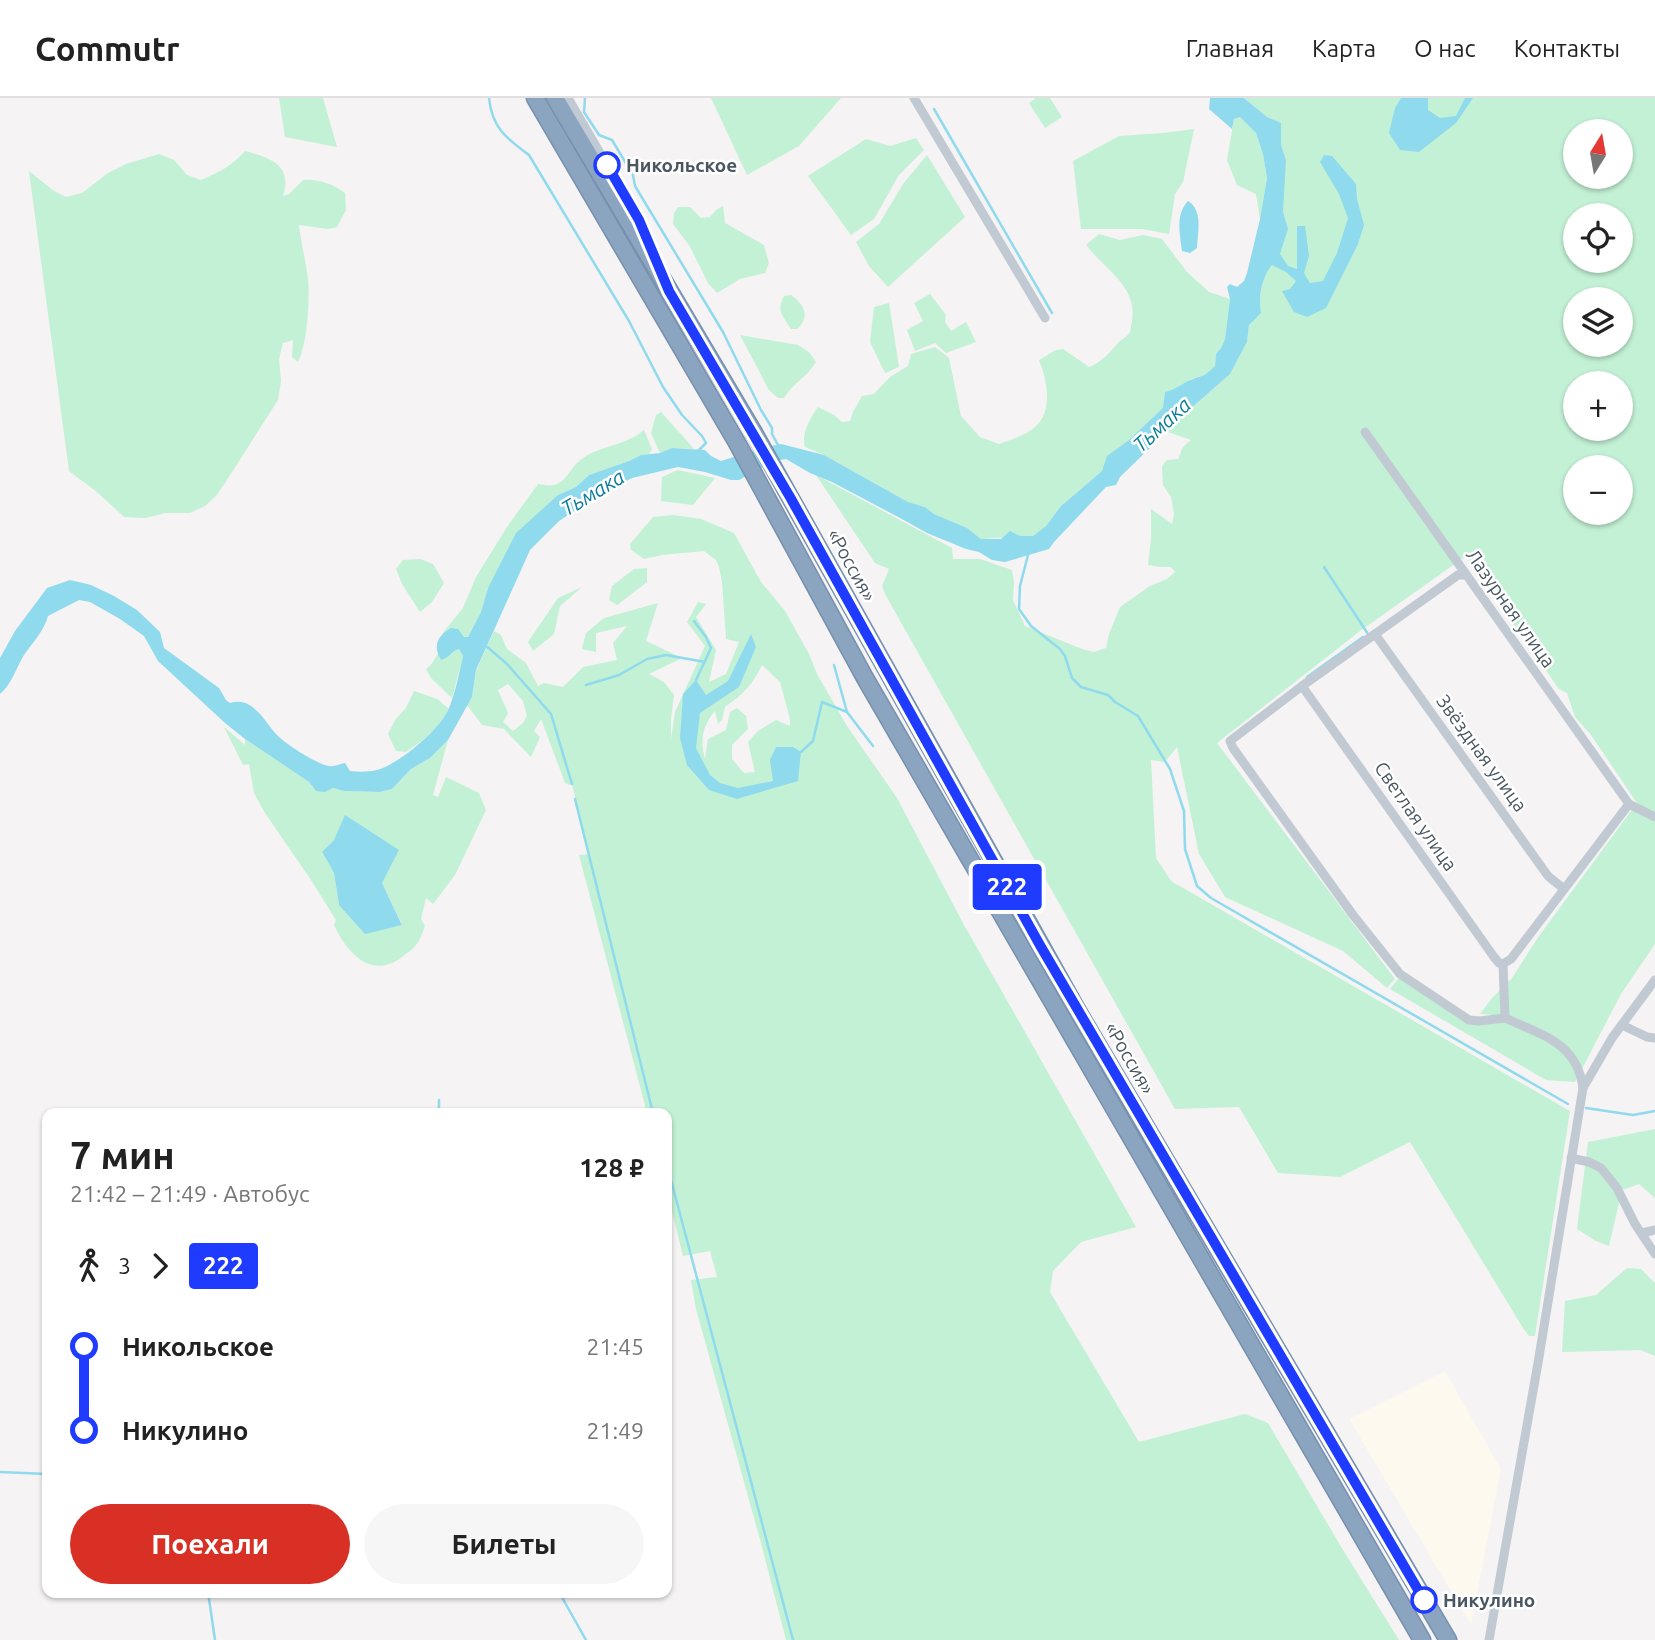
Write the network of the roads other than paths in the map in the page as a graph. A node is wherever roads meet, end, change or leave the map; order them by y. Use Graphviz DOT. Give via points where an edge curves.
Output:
graph roads {
  1 [pos="535,98"];
  2 [pos="555,98"];
  3 [pos="568,98"];
  4 [pos="914,98"];
  5 [pos="669,291"];
  6 [pos="1045,318"];
  7 [pos="1365,432"];
  8 [pos="1466,576"];
  9 [pos="1376,634"];
  10 [pos="1302,686"];
  11 [pos="1629,804"];
  12 [pos="1655,817"];
  13 [pos="1564,889"];
  14 [pos="1503,964"];
  15 [pos="1655,980"];
  16 [pos="1505,1018"];
  17 [pos="1622,1025"];
  18 [pos="1655,1038"];
  19 [pos="1583,1088"];
  20 [pos="1571,1158"];
  21 [pos="1655,1230"];
  22 [pos="1642,1234"];
  23 [pos="1655,1254"];
  24 [pos="1422,1640"];
  25 [pos="1448,1640"];
  26 [pos="1489,1640"];
  1 -- 24 [label="highway, «Россия»"];
  2 -- 5 [label="highway"];
  3 -- 5 [label="street" via="639,220"];
  4 -- 6 [label="street"];
  5 -- 25 [label="highway, «Россия»" via="753,431 1076,1008"];
  7 -- 8 [label="street, Лазурная улица"];
  8 -- 9 [label="street" via="1458,575"];
  8 -- 11 [label="street, Лазурная улица"];
  9 -- 10 [label="street"];
  9 -- 13 [label="street, Звёздная улица" via="1548,876"];
  10 -- 14 [label="street, Светлая улица"];
  10 -- 16 [label="street" via="1230,741 1233,748 1400,974 1469,1020"];
  11 -- 12 [label="street"];
  11 -- 13 [label="street"];
  13 -- 14 [label="street"];
  14 -- 16 [label="street"];
  15 -- 17 [label="street"];
  16 -- 19 [label="street" via="1560,1044 1572,1056"];
  17 -- 18 [label="street"];
  17 -- 19 [label="street"];
  19 -- 20 [label="street"];
  20 -- 22 [label="street" via="1601,1168"];
  20 -- 26 [label="street"];
  21 -- 22 [label="street"];
  22 -- 23 [label="street"];
}
